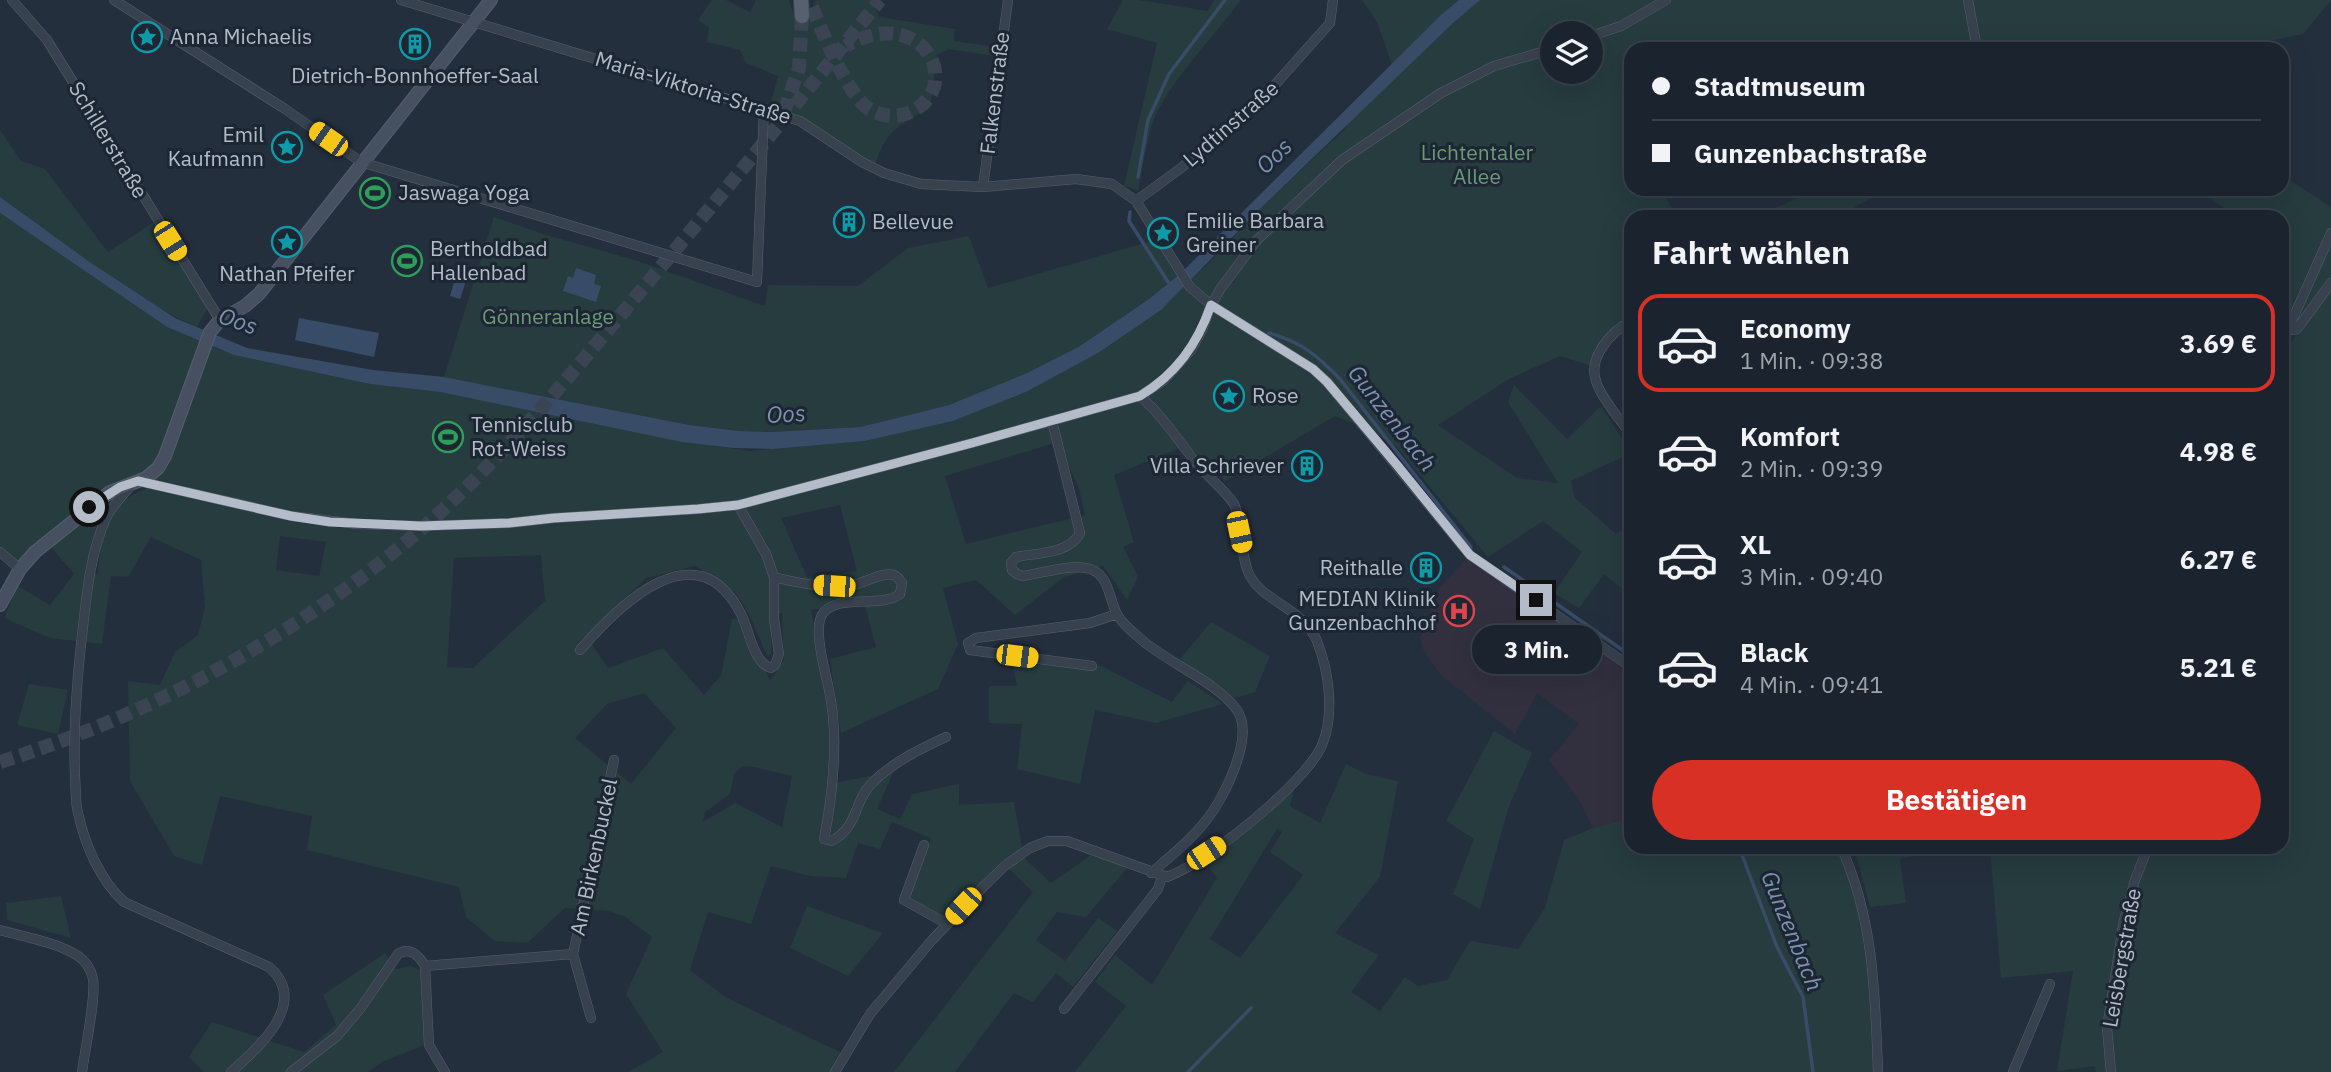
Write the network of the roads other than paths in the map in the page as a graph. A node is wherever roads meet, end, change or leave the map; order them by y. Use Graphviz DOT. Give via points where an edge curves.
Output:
graph roads {
  1 [pos="12,0"];
  2 [pos="114,0"];
  3 [pos="401,0"];
  4 [pos="491,0"];
  5 [pos="1008,0"];
  6 [pos="1333,0"];
  7 [pos="1666,0"];
  8 [pos="1968,0"];
  9 [pos="472,22"];
  10 [pos="1603,32"];
  11 [pos="1976,42"];
  12 [pos="1540,53"];
  13 [pos="764,108"];
  14 [pos="361,162"];
  15 [pos="983,187"];
  16 [pos="1136,201"];
  17 [pos="2331,233"];
  18 [pos="2331,284"];
  19 [pos="1211,305"];
  20 [pos="220,320"];
  21 [pos="1624,325"];
  22 [pos="1140,396"];
  23 [pos="1052,421"];
  24 [pos="1624,425"];
  25 [pos="136,482"];
  26 [pos="738,505"];
  27 [pos="0,552"];
  28 [pos="20,569"];
  29 [pos="774,577"];
  30 [pos="0,605"];
  31 [pos="1117,614"];
  32 [pos="580,650"];
  33 [pos="1624,662"];
  34 [pos="1093,666"];
  35 [pos="946,737"];
  36 [pos="614,760"];
  37 [pos="924,845"];
  38 [pos="1844,854"];
  39 [pos="2145,854"];
  40 [pos="1151,873"];
  41 [pos="1162,877"];
  42 [pos="947,924"];
  43 [pos="0,930"];
  44 [pos="573,954"];
  45 [pos="425,966"];
  46 [pos="2050,984"];
  47 [pos="1064,1009"];
  48 [pos="591,1018"];
  49 [pos="82,1072"];
  50 [pos="231,1072"];
  51 [pos="291,1072"];
  52 [pos="445,1072"];
  53 [pos="835,1072"];
  54 [pos="1878,1072"];
  55 [pos="2013,1072"];
  56 [pos="2111,1072"];
  1 -- 20 [label="street, Schillerstraße" via="47,40"];
  2 -- 14 [label="street"];
  3 -- 9 [label="street, Maria-Viktoria-Straße"];
  4 -- 9 [label="main road"];
  5 -- 15 [label="street, Falkenstraße"];
  6 -- 16 [label="street, Lydtinstraße" via="1330,23 1255,107"];
  7 -- 10 [label="street"];
  8 -- 11 [label="street"];
  9 -- 13 [label="street, Maria-Viktoria-Straße"];
  9 -- 14 [label="main road"];
  12 -- 19 [label="street" via="1494,66 1440,93 1342,160 1257,240"];
  13 -- 14 [label="street" via="757,282"];
  13 -- 15 [label="street, Maria-Viktoria-Straße" via="800,121 884,173 921,184"];
  14 -- 20 [label="main road" via="258,294"];
  15 -- 16 [label="street, Maria-Viktoria-Straße" via="1076,179 1112,184"];
  16 -- 19 [label="street, Maria-Viktoria-Straße" via="1190,287"];
  17 -- 18 [label="street" via="2290,325 2292,330"];
  19 -- 22 [label="street" via="1184,360"];
  19 -- 33 [label="street, Maria-Viktoria-Straße" via="1327,382 1470,555"];
  20 -- 25 [label="main road" via="207,338 161,463 154,473"];
  21 -- 24 [label="street" via="1601,348 1595,367 1596,383"];
  22 -- 23 [label="street"];
  22 -- 41 [label="street" via="1235,505 1248,574 1306,624 1317,641 1330,716 1322,745 1291,786 1246,827 1172,876"];
  23 -- 26 [label="street"];
  23 -- 31 [label="street" via="1080,533 1068,546 1016,557 1010,567 1023,576 1094,570 1109,588"];
  25 -- 26 [label="street" via="291,516 357,524 509,523"];
  25 -- 28 [label="main road" via="89,507"];
  25 -- 50 [label="street" via="107,515 96,543 87,591 76,682 77,810 99,868 124,902 269,967 282,979 286,992 273,1030"];
  26 -- 29 [label="street"];
  27 -- 28 [label="street"];
  28 -- 30 [label="main road"];
  29 -- 32 [label="street" via="779,654 771,668 761,662 731,597 705,578 685,575 655,582 636,595"];
  29 -- 35 [label="street" via="834,586 891,575 902,583 894,598 831,607 820,618 832,702 834,767 824,839 832,841 845,834 871,784 916,750"];
  31 -- 34 [label="street" via="1090,623 976,638 968,643 970,650"];
  31 -- 40 [label="street" via="1154,650 1228,701 1241,720 1240,751 1210,816"];
  36 -- 44 [label="street, Am Birkenbuckel"];
  37 -- 42 [label="street" via="904,900"];
  38 -- 54 [label="street" via="1865,916 1874,970"];
  39 -- 56 [label="street, Leisbergstraße" via="2124,920 2107,1028"];
  40 -- 41 [label="street"];
  40 -- 42 [label="street" via="1067,841 1041,842 1006,865"];
  41 -- 47 [label="street" via="1158,889"];
  42 -- 53 [label="street" via="870,1014"];
  43 -- 49 [label="street" via="61,948 80,957 91,970 93,995"];
  44 -- 45 [label="street, Am Birkenbuckel"];
  44 -- 48 [label="street, Am Birkenbuckel"];
  45 -- 51 [label="street" via="411,951 401,951 337,1036"];
  45 -- 52 [label="street" via="429,1045"];
  46 -- 55 [label="street"];
}
